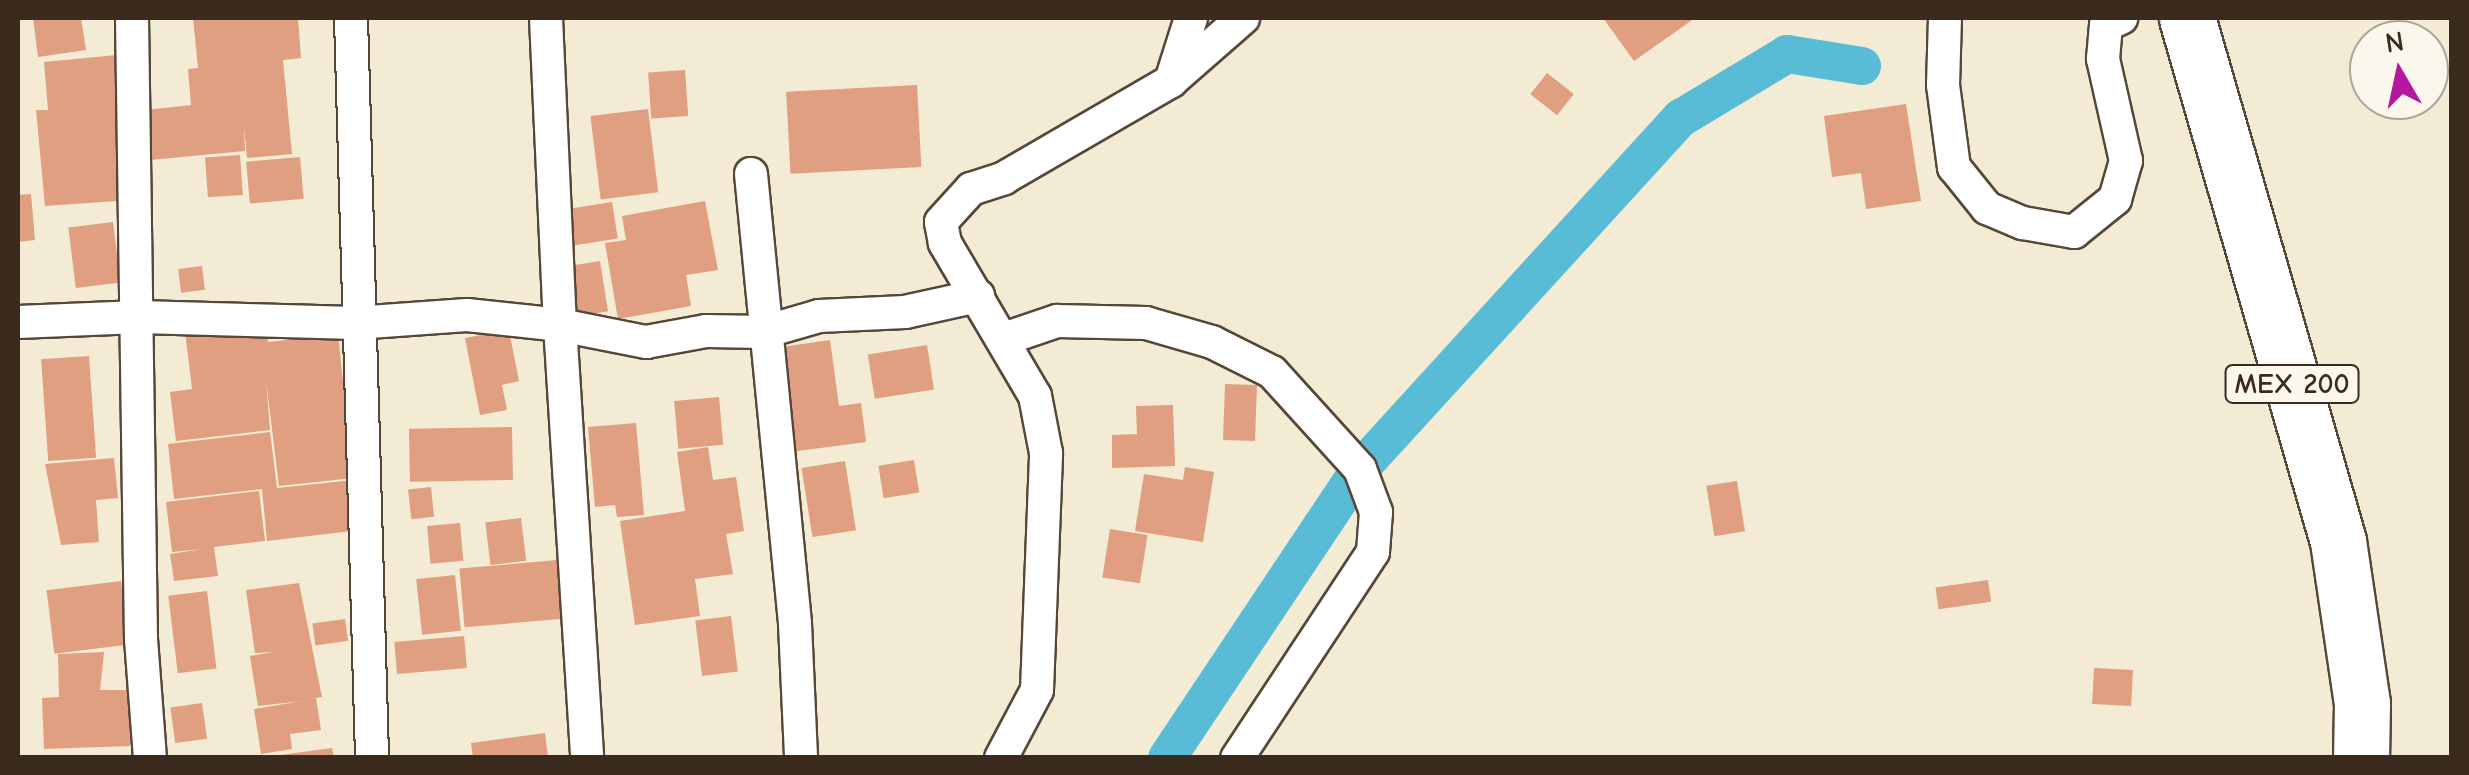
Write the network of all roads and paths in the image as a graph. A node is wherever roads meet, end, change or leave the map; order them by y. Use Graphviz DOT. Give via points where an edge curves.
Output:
graph roads {
  1 [pos="132,18"];
  2 [pos="351,18"];
  3 [pos="546,18"];
  4 [pos="1190,18"];
  5 [pos="1242,18"];
  6 [pos="1945,18"];
  7 [pos="2121,18"];
  8 [pos="2188,18"];
  9 [pos="1171,82"];
  10 [pos="751,174"];
  11 [pos="978,296"];
  12 [pos="139,317"];
  13 [pos="18,322"];
  14 [pos="356,323"];
  15 [pos="560,325"];
  16 [pos="764,332"];
  17 [pos="1007,338"];
  18 [pos="150,758"];
  19 [pos="372,758"];
  20 [pos="587,758"];
  21 [pos="801,758"];
  22 [pos="1001,758"];
  23 [pos="1237,758"];
  24 [pos="2361,758"];
  1 -- 12 [label="street"];
  2 -- 14 [label="street"];
  3 -- 15 [label="street"];
  4 -- 9 [label="street"];
  5 -- 9 [label="street"];
  6 -- 7 [label="street" via="1943,85 1954,167 1987,208 2023,224 2074,232 2116,199 2126,160 2103,60 2106,25"];
  8 -- 24 [label="highway, MEX 200" via="2338,541 2362,703"];
  9 -- 11 [label="street" via="954,204 942,222 945,243"];
  10 -- 16 [label="street"];
  11 -- 16 [label="street" via="905,312 819,316"];
  11 -- 17 [label="street"];
  12 -- 13 [label="street"];
  12 -- 14 [label="street"];
  12 -- 18 [label="street" via="141,639"];
  14 -- 15 [label="street" via="467,316"];
  14 -- 19 [label="street"];
  15 -- 16 [label="street" via="646,342 706,331"];
  15 -- 20 [label="street"];
  16 -- 21 [label="street" via="795,624"];
  17 -- 22 [label="street" via="1035,396 1046,453 1046,518 1037,690"];
  17 -- 23 [label="street" via="1058,321 1146,322 1212,342 1272,372 1360,469 1376,512 1373,552"];
}
